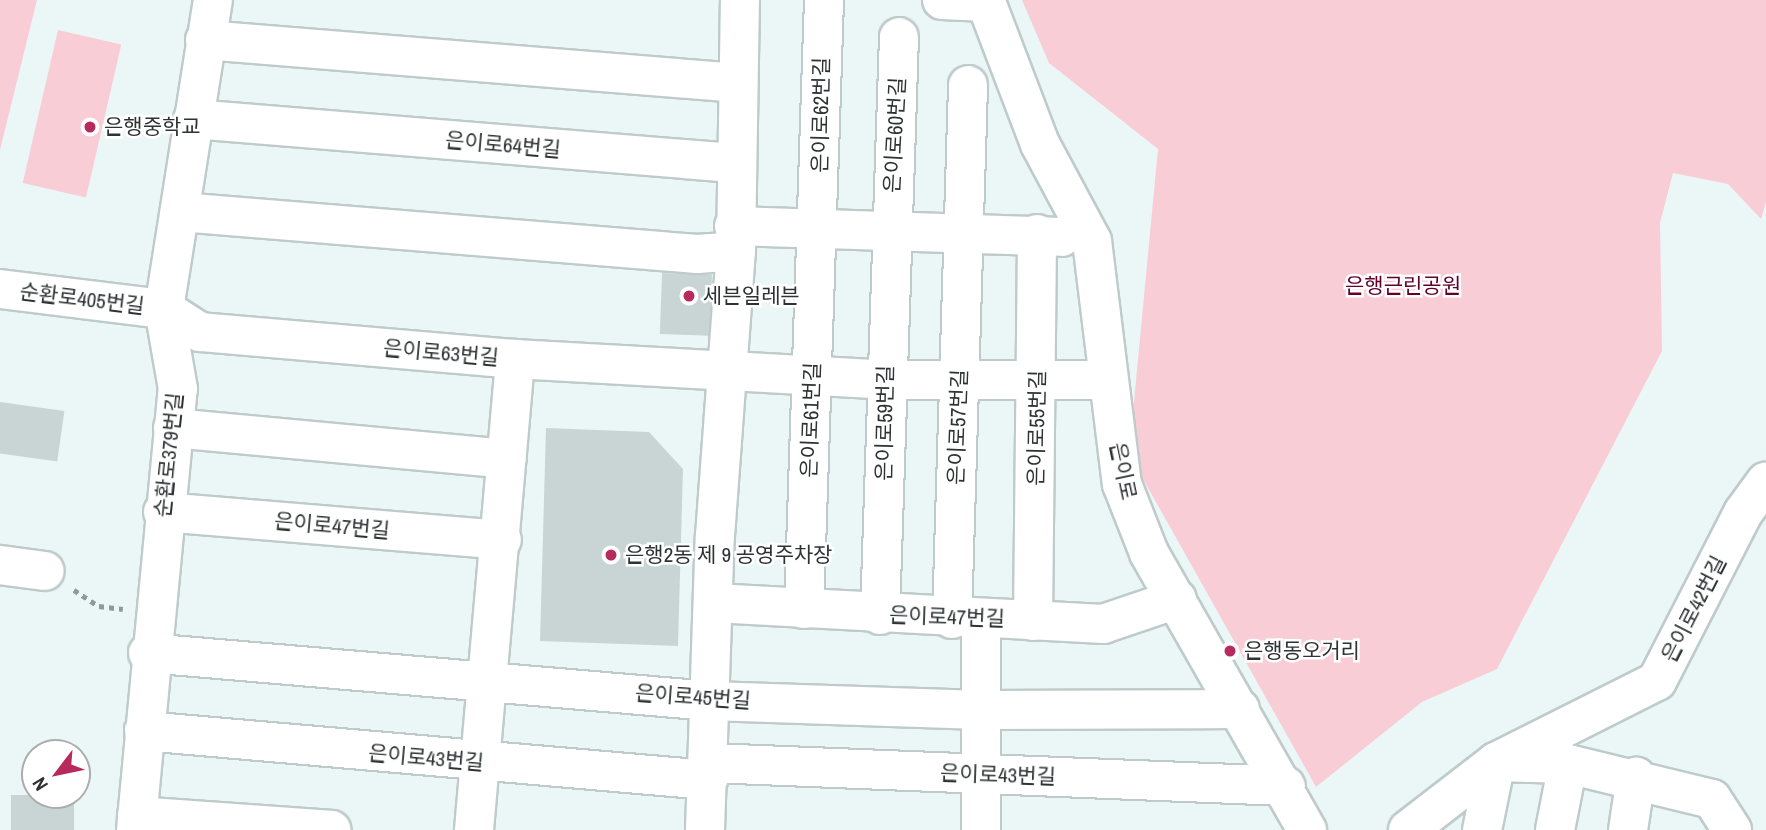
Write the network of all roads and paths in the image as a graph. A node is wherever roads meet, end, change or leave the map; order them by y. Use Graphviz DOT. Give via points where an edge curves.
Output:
graph roads {
  1 [pos="213,0"];
  2 [pos="740,0"];
  3 [pos="824,0"];
  4 [pos="942,0"];
  5 [pos="899,37"];
  6 [pos="205,40"];
  7 [pos="738,83"];
  8 [pos="968,85"];
  9 [pos="193,119"];
  10 [pos="733,163"];
  11 [pos="180,212"];
  12 [pos="818,230"];
  13 [pos="890,232"];
  14 [pos="962,234"];
  15 [pos="1037,234"];
  16 [pos="735,238"];
  17 [pos="1092,241"];
  18 [pos="0,289"];
  19 [pos="164,309"];
  20 [pos="515,359"];
  21 [pos="724,374"];
  22 [pos="813,376"];
  23 [pos="886,380"];
  24 [pos="1108,380"];
  25 [pos="959,381"];
  26 [pos="1038,382"];
  27 [pos="173,428"];
  28 [pos="507,459"];
  29 [pos="1766,481"];
  30 [pos="163,512"];
  31 [pos="1755,519"];
  32 [pos="502,540"];
  33 [pos="0,565"];
  34 [pos="45,571"];
  35 [pos="1177,599"];
  36 [pos="714,603"];
  37 [pos="804,609"];
  38 [pos="880,615"];
  39 [pos="966,619"];
  40 [pos="1033,621"];
  41 [pos="148,653"];
  42 [pos="491,678"];
  43 [pos="710,701"];
  44 [pos="1240,709"];
  45 [pos="981,710"];
  46 [pos="144,732"];
  47 [pos="1496,762"];
  48 [pos="480,764"];
  49 [pos="1568,764"];
  50 [pos="709,771"];
  51 [pos="982,774"];
  52 [pos="1636,777"];
  53 [pos="1286,786"];
  54 [pos="1717,820"];
  55 [pos="137,823"];
  56 [pos="331,830"];
  57 [pos="474,830"];
  58 [pos="705,830"];
  59 [pos="981,830"];
  60 [pos="1307,830"];
  61 [pos="1408,830"];
  62 [pos="1482,830"];
  63 [pos="1555,830"];
  64 [pos="1628,830"];
  1 -- 6 [label="street, 순환로379번길"];
  2 -- 7 [label="street"];
  3 -- 12 [label="street, 은이로62번길"];
  4 -- 17 [label="street" via="986,2 1040,144"];
  5 -- 13 [label="street, 은이로60번길"];
  6 -- 7 [label="street"];
  6 -- 9 [label="street, 순환로379번길"];
  7 -- 10 [label="street"];
  8 -- 14 [label="street"];
  9 -- 10 [label="street, 은이로64번길"];
  9 -- 11 [label="street, 순환로379번길"];
  10 -- 16 [label="street"];
  11 -- 16 [label="street" via="697,254"];
  11 -- 19 [label="street, 순환로379번길"];
  12 -- 13 [label="street"];
  12 -- 16 [label="street"];
  12 -- 22 [label="street, 은이로61번길"];
  13 -- 14 [label="street"];
  13 -- 23 [label="street, 은이로59번길"];
  14 -- 15 [label="street"];
  14 -- 25 [label="street, 은이로57번길"];
  15 -- 17 [label="street"];
  15 -- 26 [label="street, 은이로55번길"];
  16 -- 21 [label="street"];
  17 -- 24 [label="street, 은이로"];
  18 -- 19 [label="street, 순환로405번길"];
  19 -- 20 [label="street, 은이로63번길" via="201,332"];
  19 -- 27 [label="street, 순환로379번길" via="178,389"];
  20 -- 21 [label="street, 은이로63번길"];
  20 -- 28 [label="street"];
  21 -- 22 [label="street, 은이로63번길"];
  21 -- 36 [label="street"];
  22 -- 23 [label="street, 은이로63번길"];
  22 -- 37 [label="street, 은이로61번길"];
  23 -- 25 [label="street, 은이로63번길"];
  23 -- 38 [label="street, 은이로59번길"];
  24 -- 26 [label="street, 은이로63번길"];
  24 -- 35 [label="street, 은이로" via="1122,484 1149,554"];
  25 -- 26 [label="street, 은이로63번길"];
  25 -- 39 [label="street, 은이로57번길"];
  26 -- 40 [label="street, 은이로55번길"];
  27 -- 28 [label="street"];
  27 -- 30 [label="street, 순환로379번길"];
  28 -- 32 [label="street"];
  29 -- 31 [label="street, 은이로42번길"];
  30 -- 32 [label="street, 은이로47번길"];
  30 -- 41 [label="street, 순환로379번길"];
  31 -- 47 [label="street, 은이로42번길" via="1657,681"];
  32 -- 42 [label="street"];
  33 -- 34 [label="street"];
  35 -- 40 [label="street, 은이로47번길" via="1103,624"];
  35 -- 44 [label="street, 은이로"];
  36 -- 37 [label="street, 은이로47번길"];
  36 -- 43 [label="street"];
  37 -- 38 [label="street, 은이로47번길"];
  38 -- 39 [label="street, 은이로47번길"];
  39 -- 40 [label="street, 은이로47번길"];
  39 -- 45 [label="street, 은이로57번길"];
  41 -- 42 [label="street, 은이로45번길"];
  41 -- 46 [label="street, 순환로379번길"];
  42 -- 43 [label="street, 은이로45번길"];
  42 -- 48 [label="street"];
  43 -- 45 [label="street, 은이로45번길"];
  43 -- 50 [label="street"];
  44 -- 45 [label="street, 은이로45번길"];
  44 -- 53 [label="street, 은이로"];
  45 -- 51 [label="street, 은이로57번길"];
  46 -- 48 [label="street, 은이로43번길"];
  46 -- 55 [label="street, 순환로379번길"];
  47 -- 49 [label="street"];
  47 -- 61 [label="street, 은이로42번길"];
  47 -- 62 [label="street"];
  48 -- 50 [label="street, 은이로43번길"];
  48 -- 57 [label="street"];
  49 -- 52 [label="street"];
  49 -- 63 [label="street"];
  50 -- 51 [label="street, 은이로43번길"];
  50 -- 58 [label="street"];
  51 -- 53 [label="street, 은이로43번길"];
  51 -- 59 [label="street, 은이로57번길"];
  52 -- 54 [label="street"];
  52 -- 64 [label="street"];
  53 -- 60 [label="street, 은이로"];
  55 -- 56 [label="street"];
}
